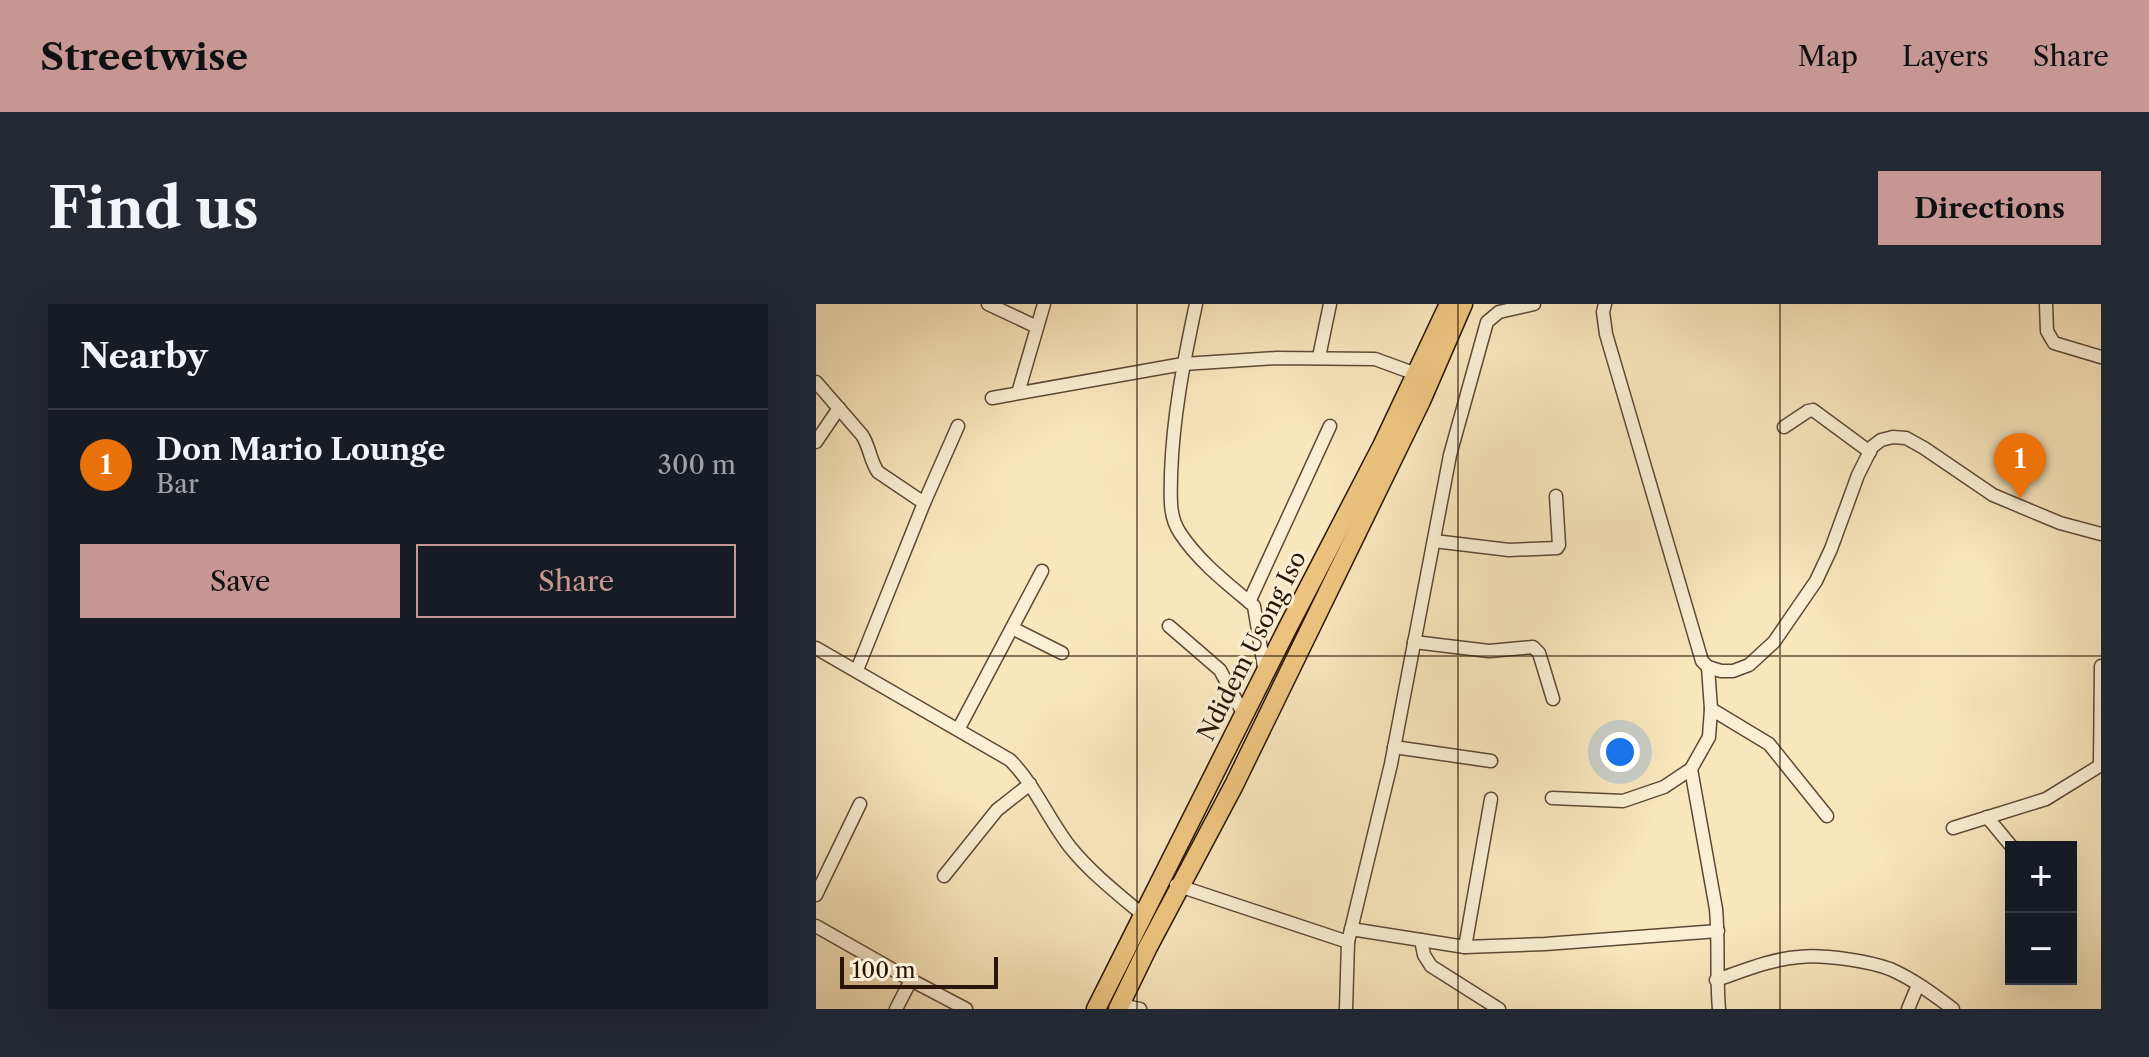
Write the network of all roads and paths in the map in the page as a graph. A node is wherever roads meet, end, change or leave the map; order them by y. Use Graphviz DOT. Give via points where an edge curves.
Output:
graph roads {
  1 [pos="988,304"];
  2 [pos="1044,304"];
  3 [pos="1196,304"];
  4 [pos="1330,304"];
  5 [pos="1449,304"];
  6 [pos="1463,304"];
  7 [pos="1534,304"];
  8 [pos="1605,304"];
  9 [pos="2046,304"];
  10 [pos="1037,327"];
  11 [pos="1319,357"];
  12 [pos="2101,357"];
  13 [pos="1183,364"];
  14 [pos="1416,374"];
  15 [pos="816,382"];
  16 [pos="1018,393"];
  17 [pos="992,398"];
  18 [pos="839,408"];
  19 [pos="958,426"];
  20 [pos="1330,426"];
  21 [pos="1784,427"];
  22 [pos="816,442"];
  23 [pos="1870,452"];
  24 [pos="1556,496"];
  25 [pos="924,503"];
  26 [pos="2101,534"];
  27 [pos="1434,541"];
  28 [pos="1042,571"];
  29 [pos="1249,602"];
  30 [pos="1169,626"];
  31 [pos="1012,628"];
  32 [pos="1414,642"];
  33 [pos="816,648"];
  34 [pos="1062,653"];
  35 [pos="2101,666"];
  36 [pos="1708,667"];
  37 [pos="857,670"];
  38 [pos="1265,673"];
  39 [pos="1553,699"];
  40 [pos="1711,709"];
  41 [pos="1244,715"];
  42 [pos="959,728"];
  43 [pos="1394,747"];
  44 [pos="1491,761"];
  45 [pos="2101,765"];
  46 [pos="1691,769"];
  47 [pos="1030,784"];
  48 [pos="1552,798"];
  49 [pos="1491,799"];
  50 [pos="860,804"];
  51 [pos="1827,816"];
  52 [pos="1987,817"];
  53 [pos="1953,828"];
  54 [pos="2007,841"];
  55 [pos="944,876"];
  56 [pos="1162,878"];
  57 [pos="1180,887"];
  58 [pos="816,895"];
  59 [pos="1143,915"];
  60 [pos="816,926"];
  61 [pos="1718,931"];
  62 [pos="1349,936"];
  63 [pos="1421,940"];
  64 [pos="1465,947"];
  65 [pos="911,980"];
  66 [pos="1716,980"];
  67 [pos="1918,985"];
  68 [pos="1119,1007"];
  69 [pos="896,1009"];
  70 [pos="966,1009"];
  71 [pos="1096,1009"];
  72 [pos="1140,1009"];
  73 [pos="1346,1009"];
  74 [pos="1499,1009"];
  75 [pos="1719,1009"];
  76 [pos="1908,1009"];
  77 [pos="1953,1009"];
  1 -- 10 [label="street"];
  2 -- 10 [label="street"];
  3 -- 13 [label="street"];
  4 -- 11 [label="street"];
  5 -- 14 [label="highway, Ndidem Usong Iso"];
  6 -- 57 [label="highway, Ndidem Usong Iso" via="1421,401"];
  7 -- 27 [label="street" via="1499,312 1487,322 1450,455"];
  8 -- 36 [label="street" via="1606,334"];
  9 -- 12 [label="street" via="2047,331 2054,343"];
  10 -- 16 [label="street"];
  11 -- 13 [label="street"];
  11 -- 14 [label="street" via="1382,360"];
  13 -- 16 [label="street"];
  13 -- 29 [label="street" via="1172,432 1173,519 1210,569"];
  14 -- 38 [label="highway, Ndidem Usong Iso"];
  15 -- 18 [label="street"];
  16 -- 17 [label="street"];
  18 -- 22 [label="street"];
  18 -- 25 [label="street" via="868,443 878,472"];
  19 -- 25 [label="street"];
  20 -- 29 [label="street"];
  21 -- 23 [label="street" via="1813,410"];
  23 -- 26 [label="street" via="1881,440 1906,438 1993,495"];
  23 -- 36 [label="street" via="1816,581 1774,642 1749,665 1733,671"];
  24 -- 27 [label="street" via="1557,548 1509,550"];
  25 -- 37 [label="street"];
  27 -- 32 [label="street"];
  28 -- 31 [label="street"];
  29 -- 38 [label="street" via="1256,612"];
  30 -- 41 [label="street" via="1220,670"];
  31 -- 34 [label="street"];
  31 -- 42 [label="street"];
  32 -- 39 [label="street" via="1489,651 1533,647"];
  32 -- 43 [label="street"];
  33 -- 37 [label="street"];
  35 -- 45 [label="street"];
  36 -- 40 [label="street"];
  37 -- 42 [label="street"];
  38 -- 41 [label="highway, Ndidem Usong Iso"];
  40 -- 46 [label="street" via="1709,737"];
  40 -- 51 [label="street" via="1769,744"];
  41 -- 56 [label="highway, Ndidem Usong Iso"];
  42 -- 47 [label="street" via="1010,760"];
  43 -- 44 [label="street"];
  43 -- 62 [label="street"];
  45 -- 52 [label="street" via="2046,799"];
  46 -- 48 [label="street" via="1664,787 1623,801"];
  46 -- 61 [label="street"];
  47 -- 55 [label="street" via="997,810"];
  47 -- 59 [label="street" via="1070,847"];
  49 -- 64 [label="street"];
  50 -- 58 [label="street"];
  52 -- 53 [label="street"];
  52 -- 54 [label="street"];
  56 -- 57 [label="street"];
  56 -- 59 [label="highway, Ndidem Usong Iso"];
  57 -- 62 [label="street"];
  57 -- 68 [label="highway, Ndidem Usong Iso"];
  59 -- 71 [label="highway, Ndidem Usong Iso"];
  60 -- 65 [label="street"];
  61 -- 64 [label="street"];
  61 -- 66 [label="street"];
  62 -- 63 [label="street"];
  62 -- 73 [label="street"];
  63 -- 64 [label="street"];
  63 -- 74 [label="street" via="1431,966"];
  65 -- 69 [label="street"];
  65 -- 70 [label="street"];
  66 -- 67 [label="street" via="1800,957 1889,969"];
  66 -- 75 [label="street"];
  67 -- 76 [label="street"];
  67 -- 77 [label="street"];
  68 -- 72 [label="street"];
}
